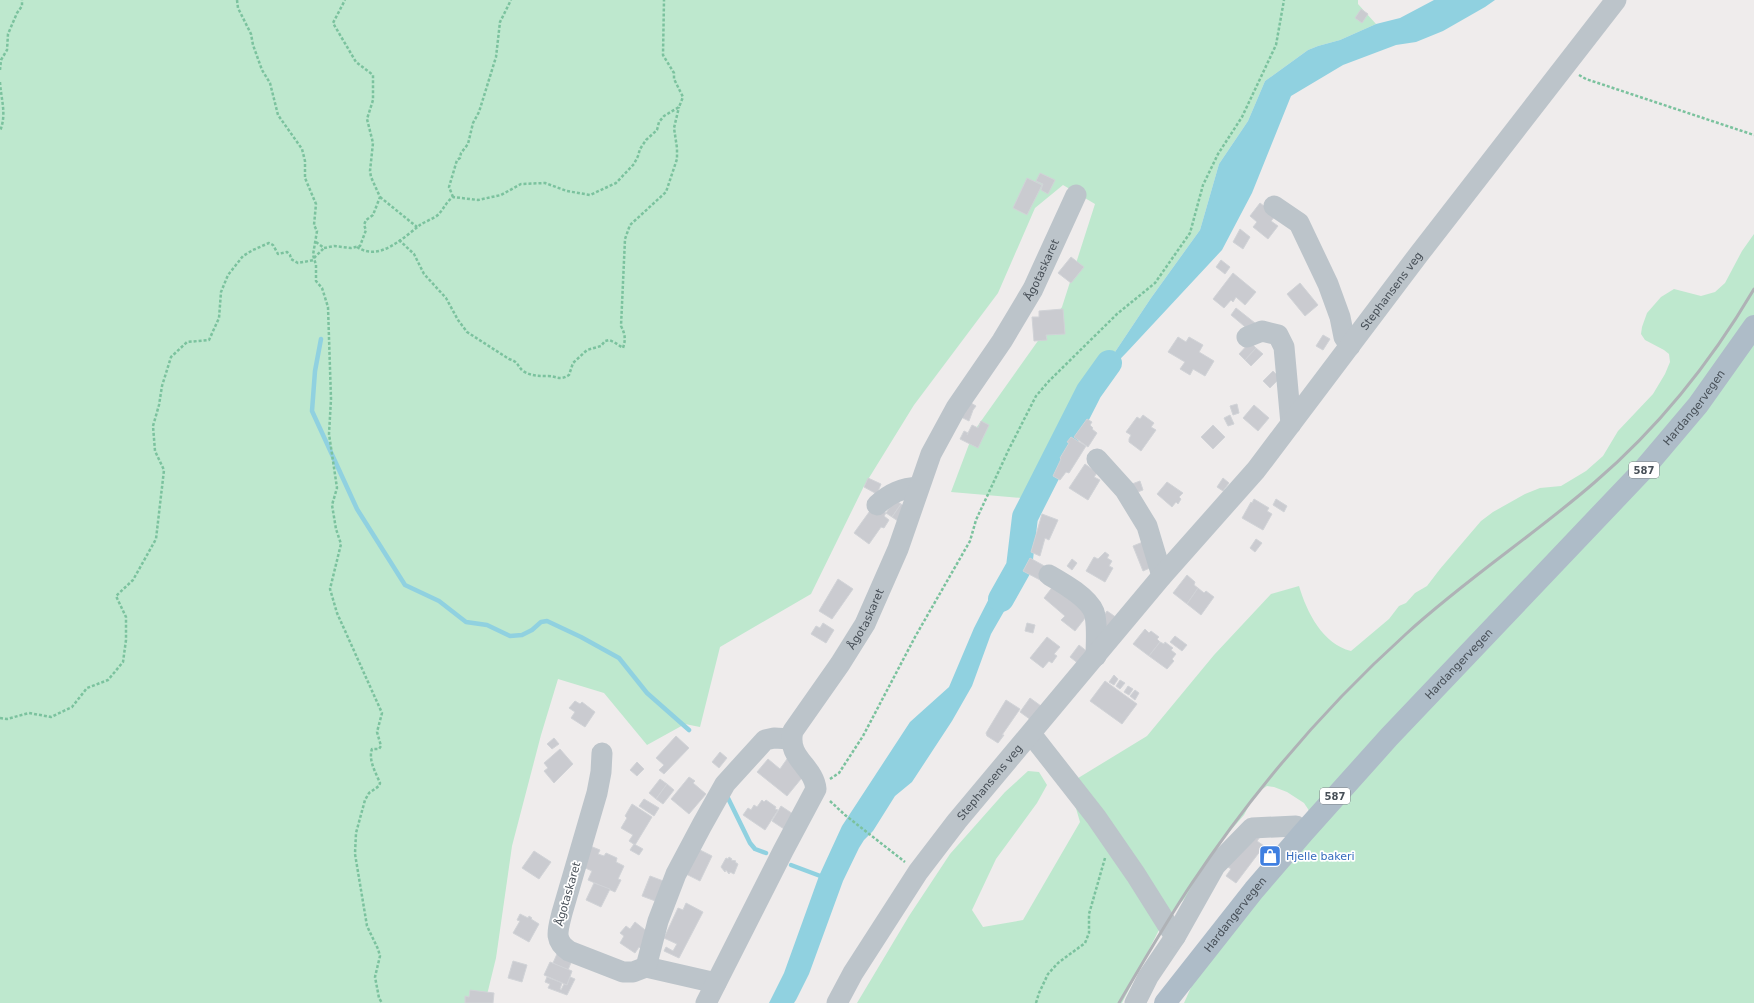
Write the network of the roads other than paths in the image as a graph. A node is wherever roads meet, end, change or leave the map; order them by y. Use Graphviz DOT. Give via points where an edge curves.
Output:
graph roads {
  1 [pos="1616,0"];
  2 [pos="1076,195"];
  3 [pos="1274,206"];
  4 [pos="1029,315"];
  5 [pos="1754,326"];
  6 [pos="1247,337"];
  7 [pos="1002,341"];
  8 [pos="1350,346"];
  9 [pos="1291,424"];
  10 [pos="1097,459"];
  11 [pos="919,487"];
  12 [pos="878,505"];
  13 [pos="1049,575"];
  14 [pos="1162,576"];
  15 [pos="1096,656"];
  16 [pos="1031,734"];
  17 [pos="791,739"];
  18 [pos="602,753"];
  19 [pos="1303,833"];
  20 [pos="1175,937"];
  21 [pos="646,966"];
  22 [pos="716,982"];
  23 [pos="706,1003"];
  24 [pos="837,1003"];
  25 [pos="1135,1003"];
  26 [pos="1165,1003"];
  1 -- 8 [label="street, Stephansens veg"];
  2 -- 7 [label="street, Ågotaskaret" via="1033,289"];
  3 -- 8 [label="street" via="1299,223 1328,284 1344,337"];
  4 -- 7 [label="street, Ågotaskaret" via="1012,336"];
  5 -- 19 [label="main road, Hardangervegen / 587" via="1698,405 1643,470 1389,738"];
  6 -- 9 [label="street" via="1262,331 1278,335 1284,347"];
  7 -- 11 [label="street, Ågotaskaret" via="956,408 931,454"];
  8 -- 9 [label="street, Stephansens veg"];
  9 -- 14 [label="street, Stephansens veg" via="1245,483"];
  10 -- 14 [label="street" via="1125,490 1147,526"];
  11 -- 12 [label="street" via="897,491"];
  11 -- 17 [label="street, Ågotaskaret" via="910,519 865,624 796,725"];
  13 -- 15 [label="street" via="1083,598 1094,612"];
  14 -- 15 [label="street, Stephansens veg"];
  15 -- 16 [label="street, Stephansens veg"];
  16 -- 20 [label="street" via="1096,817"];
  16 -- 24 [label="street, Stephansens veg" via="957,821 918,872 853,973"];
  17 -- 21 [label="street" via="765,740 725,784 676,874 658,921"];
  17 -- 22 [label="street" via="795,753 816,782 816,789"];
  18 -- 21 [label="street, Ågotaskaret" via="597,793 562,913 557,932 558,939 569,951 623,972 632,972"];
  19 -- 20 [label="street" via="1296,826 1252,828 1215,866"];
  19 -- 26 [label="main road, Hardangervegen / 587" via="1254,890"];
  20 -- 25 [label="street" via="1148,977"];
  21 -- 22 [label="street"];
  22 -- 23 [label="street"];
}
